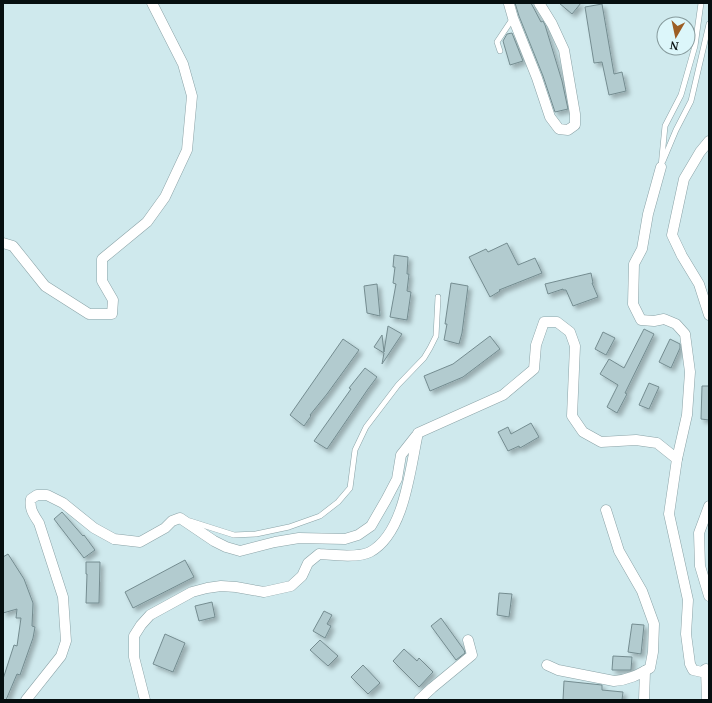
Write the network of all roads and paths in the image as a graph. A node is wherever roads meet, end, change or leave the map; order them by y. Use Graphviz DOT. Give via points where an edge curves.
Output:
graph roads {
  1 [pos="152,3"];
  2 [pos="539,3"];
  3 [pos="701,3"];
  4 [pos="509,4"];
  5 [pos="513,18"];
  6 [pos="709,24"];
  7 [pos="500,51"];
  8 [pos="709,141"];
  9 [pos="660,167"];
  10 [pos="3,242"];
  11 [pos="438,297"];
  12 [pos="709,315"];
  13 [pos="418,433"];
  14 [pos="677,459"];
  15 [pos="709,506"];
  16 [pos="606,510"];
  17 [pos="180,518"];
  18 [pos="709,596"];
  19 [pos="468,640"];
  20 [pos="547,666"];
  21 [pos="708,666"];
  22 [pos="644,671"];
  23 [pos="26,700"];
  24 [pos="145,700"];
  25 [pos="419,700"];
  26 [pos="644,700"];
  27 [pos="707,700"];
  1 -- 10 [label="street" via="183,64 192,96 189,130 186,150 166,197 147,222 102,259 102,281 113,300 112,314 89,314 45,286 13,246"];
  2 -- 5 [label="street" via="564,50 576,114 575,125 568,130 559,129 550,117 538,78"];
  3 -- 9 [label="lane" via="682,95 665,126"];
  4 -- 5 [label="street"];
  5 -- 7 [label="lane" via="497,42"];
  6 -- 9 [label="lane" via="691,101"];
  8 -- 12 [label="street" via="684,179 672,235 699,284"];
  9 -- 14 [label="street" via="642,249 634,264 633,304 641,320 664,319 676,324 685,334 690,372 687,415"];
  11 -- 17 [label="lane" via="436,336 424,358 398,385 366,427 355,450 350,488 338,502 320,516 289,527 256,534 234,534"];
  13 -- 14 [label="street" via="503,395 534,369 536,345 544,322 557,322 570,332 575,346 572,416 583,432 601,442 636,440 657,443"];
  13 -- 17 [label="street" via="401,455 397,479 371,526 358,535 345,539 299,538 240,551 214,542"];
  13 -- 24 [label="street" via="410,478 397,519 386,539 370,553 349,556 319,554 308,563 302,576 291,586 264,592 236,587 207,588 192,592 150,615 134,636 134,657"];
  14 -- 21 [label="street" via="669,514 688,600 686,634 690,664 693,670 702,672"];
  15 -- 18 [label="street" via="699,533 700,566"];
  16 -- 22 [label="street" via="619,551 642,591 654,624 650,668"];
  17 -- 23 [label="street" via="140,542 127,541 114,539 94,528 47,495 37,495 31,499 32,513 39,523 63,597 66,641 61,656"];
  19 -- 25 [label="street" via="472,655"];
  20 -- 22 [label="street" via="614,681 638,676"];
  21 -- 27 [label="street"];
  22 -- 26 [label="street"];
}
